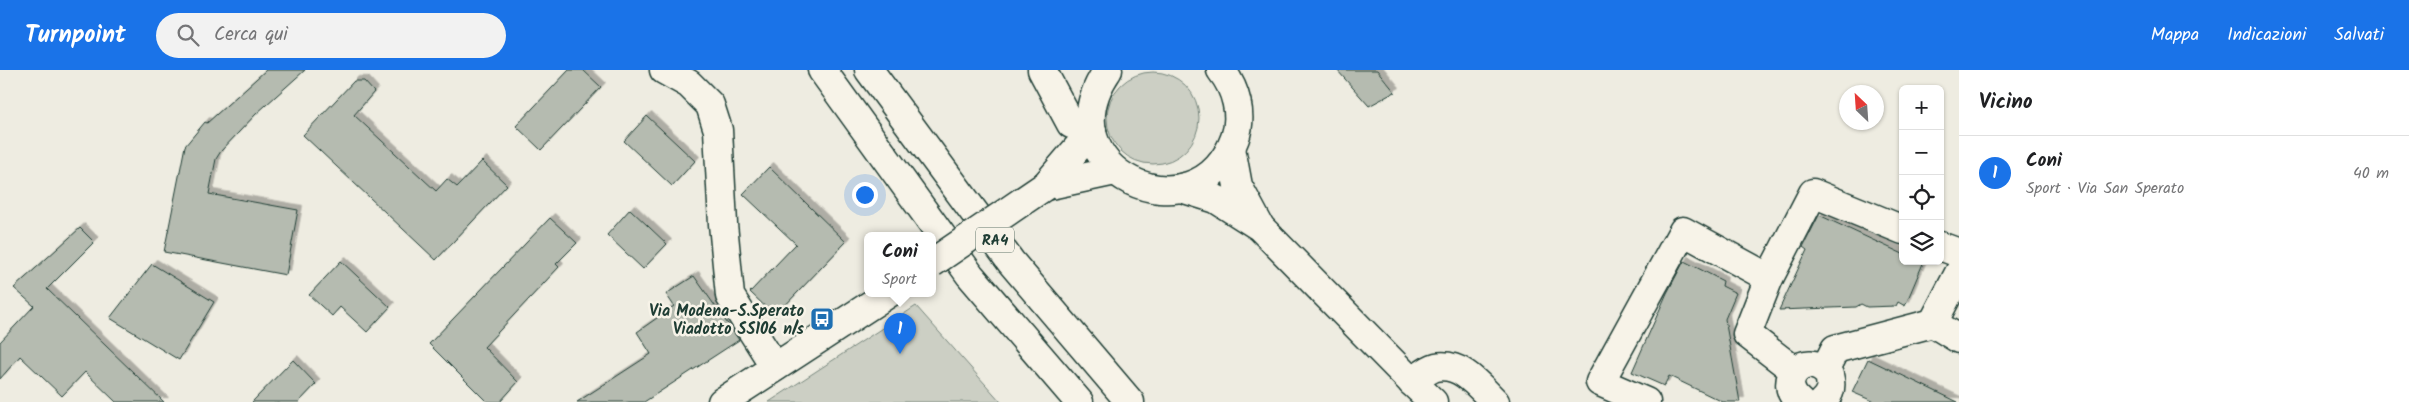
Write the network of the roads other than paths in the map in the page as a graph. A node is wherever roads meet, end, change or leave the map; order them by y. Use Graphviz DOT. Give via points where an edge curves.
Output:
graph roads {
  1 [pos="664,70"];
  2 [pos="822,70"];
  3 [pos="870,70"];
  4 [pos="1042,70"];
  5 [pos="1108,70"];
  6 [pos="1221,70"];
  7 [pos="1243,70"];
  8 [pos="1235,96"];
  9 [pos="1092,131"];
  10 [pos="1231,148"];
  11 [pos="1115,172"];
  12 [pos="1045,186"];
  13 [pos="1181,188"];
  14 [pos="1260,227"];
  15 [pos="1899,228"];
  16 [pos="1944,248"];
  17 [pos="1959,254"];
  18 [pos="936,260"];
  19 [pos="1959,273"];
  20 [pos="1769,278"];
  21 [pos="883,297"];
  22 [pos="1933,323"];
  23 [pos="1959,339"];
  24 [pos="775,367"];
  25 [pos="1795,370"];
  26 [pos="1825,370"];
  27 [pos="1412,382"];
  28 [pos="722,402"];
  29 [pos="1079,402"];
  30 [pos="1130,402"];
  31 [pos="1434,402"];
  32 [pos="1495,402"];
  33 [pos="1646,402"];
  34 [pos="1810,402"];
  1 -- 24 [label="main road" via="689,84 710,105 718,130 722,224 730,296"];
  2 -- 29 [label="main road, RA4" via="970,275"];
  3 -- 30 [label="main road, RA4" via="1011,262"];
  4 -- 9 [label="main road" via="1072,124"];
  5 -- 9 [label="main road" via="1098,85 1091,107"];
  6 -- 8 [label="main road"];
  7 -- 8 [label="main road"];
  8 -- 10 [label="main road" via="1237,132"];
  9 -- 11 [label="main road" via="1100,153"];
  9 -- 12 [label="main road"];
  10 -- 13 [label="main road" via="1219,166 1202,180"];
  10 -- 14 [label="main road" via="1238,186"];
  11 -- 12 [label="main road"];
  11 -- 13 [label="main road" via="1135,184 1158,190"];
  12 -- 18 [label="main road, bridge"];
  13 -- 14 [label="main road" via="1216,199"];
  14 -- 27 [label="main road"];
  15 -- 20 [label="main road" via="1813,193"];
  16 -- 17 [label="main road"];
  19 -- 22 [label="main road"];
  20 -- 25 [label="main road" via="1746,334"];
  20 -- 33 [label="main road" via="1683,231 1600,382"];
  21 -- 24 [label="main road"];
  22 -- 23 [label="main road"];
  22 -- 26 [label="main road" via="1835,349"];
  24 -- 28 [label="main road"];
  25 -- 26 [label="main road" via="1815,364"];
  25 -- 34 [label="main road" via="1790,389"];
  26 -- 34 [label="main road" via="1831,389"];
  27 -- 31 [label="main road"];
  27 -- 32 [label="main road" via="1435,367 1451,367 1468,375"];
}
